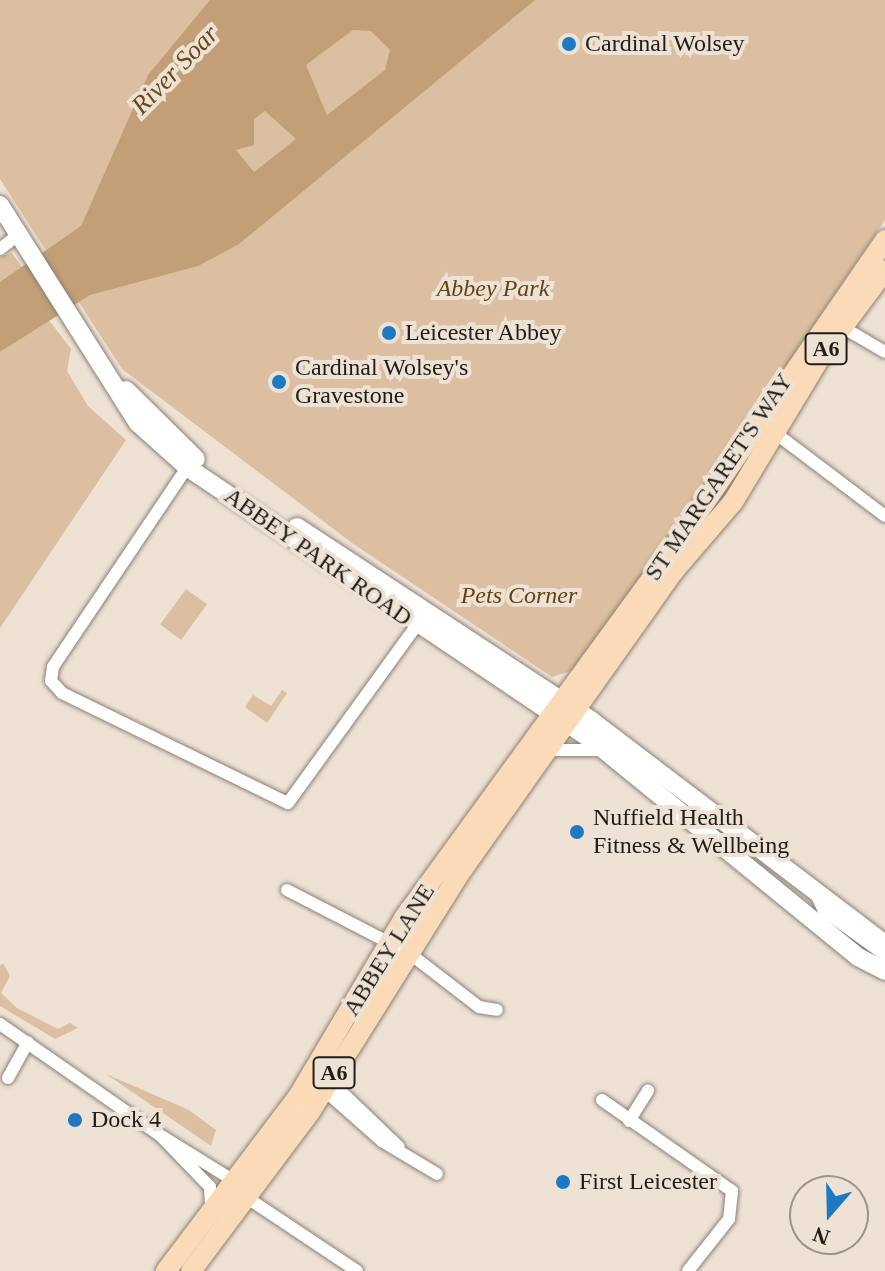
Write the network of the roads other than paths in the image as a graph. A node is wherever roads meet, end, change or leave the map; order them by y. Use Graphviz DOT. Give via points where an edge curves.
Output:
graph roads {
  1 [pos="0,205"];
  2 [pos="19,234"];
  3 [pos="885,240"];
  4 [pos="0,249"];
  5 [pos="885,270"];
  6 [pos="836,322"];
  7 [pos="885,352"];
  8 [pos="758,419"];
  9 [pos="776,434"];
  10 [pos="191,462"];
  11 [pos="702,503"];
  12 [pos="885,516"];
  13 [pos="421,619"];
  14 [pos="563,711"];
  15 [pos="547,750"];
  16 [pos="605,751"];
  17 [pos="754,857"];
  18 [pos="287,890"];
  19 [pos="817,896"];
  20 [pos="389,942"];
  21 [pos="885,944"];
  22 [pos="409,953"];
  23 [pos="882,968"];
  24 [pos="497,1010"];
  25 [pos="0,1024"];
  26 [pos="28,1042"];
  27 [pos="322,1053"];
  28 [pos="8,1078"];
  29 [pos="325,1084"];
  30 [pos="648,1091"];
  31 [pos="299,1095"];
  32 [pos="602,1100"];
  33 [pos="629,1121"];
  34 [pos="160,1135"];
  35 [pos="401,1150"];
  36 [pos="437,1174"];
  37 [pos="232,1186"];
  38 [pos="166,1271"];
  39 [pos="191,1271"];
  40 [pos="357,1271"];
  41 [pos="688,1271"];
  1 -- 2 [label="street, ABBEY PARK ROAD"];
  2 -- 4 [label="street"];
  2 -- 10 [label="street, ABBEY PARK ROAD" via="98,361"];
  3 -- 6 [label="main road, ST MARGARET'S WAY / A6"];
  5 -- 6 [label="main road, ST MARGARET'S WAY / A6"];
  6 -- 7 [label="street"];
  6 -- 8 [label="main road, ST MARGARET'S WAY / A6"];
  6 -- 9 [label="main road, ST MARGARET'S WAY / A6"];
  8 -- 9 [label="street"];
  8 -- 11 [label="main road, ST MARGARET'S WAY / A6"];
  9 -- 11 [label="street" via="765,435"];
  9 -- 12 [label="street"];
  9 -- 14 [label="main road, ST MARGARET'S WAY / A6"];
  10 -- 13 [label="street, ABBEY PARK ROAD"];
  10 -- 13 [label="street" via="53,667 51,681 62,693 282,804 296,798"];
  11 -- 14 [label="main road, ST MARGARET'S WAY / A6"];
  13 -- 14 [label="street, ABBEY PARK ROAD"];
  14 -- 15 [label="main road, ABBEY LANE / A6"];
  14 -- 16 [label="street"];
  14 -- 17 [label="street"];
  14 -- 20 [label="main road, ABBEY LANE / A6"];
  15 -- 16 [label="street"];
  15 -- 22 [label="main road, ABBEY LANE / A6"];
  16 -- 17 [label="street"];
  17 -- 19 [label="street"];
  17 -- 23 [label="street"];
  18 -- 20 [label="street"];
  19 -- 21 [label="street"];
  19 -- 23 [label="street"];
  20 -- 22 [label="street"];
  20 -- 27 [label="main road, ABBEY LANE / A6"];
  22 -- 24 [label="street" via="479,1007"];
  22 -- 29 [label="main road, ABBEY LANE / A6"];
  25 -- 26 [label="street"];
  26 -- 28 [label="street"];
  26 -- 34 [label="street"];
  27 -- 29 [label="street"];
  27 -- 31 [label="main road, ABBEY LANE / A6"];
  29 -- 31 [label="street"];
  29 -- 35 [label="street"];
  29 -- 35 [label="street"];
  29 -- 37 [label="main road, ABBEY LANE / A6" via="283,1148"];
  30 -- 33 [label="street"];
  31 -- 37 [label="main road, ABBEY LANE / A6"];
  32 -- 33 [label="street"];
  33 -- 41 [label="street" via="732,1191 729,1219"];
  34 -- 37 [label="street"];
  34 -- 37 [label="street"];
  35 -- 36 [label="street"];
  37 -- 38 [label="main road, ABBEY LANE / A6"];
  37 -- 39 [label="main road, ABBEY LANE / A6"];
  37 -- 40 [label="street"];
}
